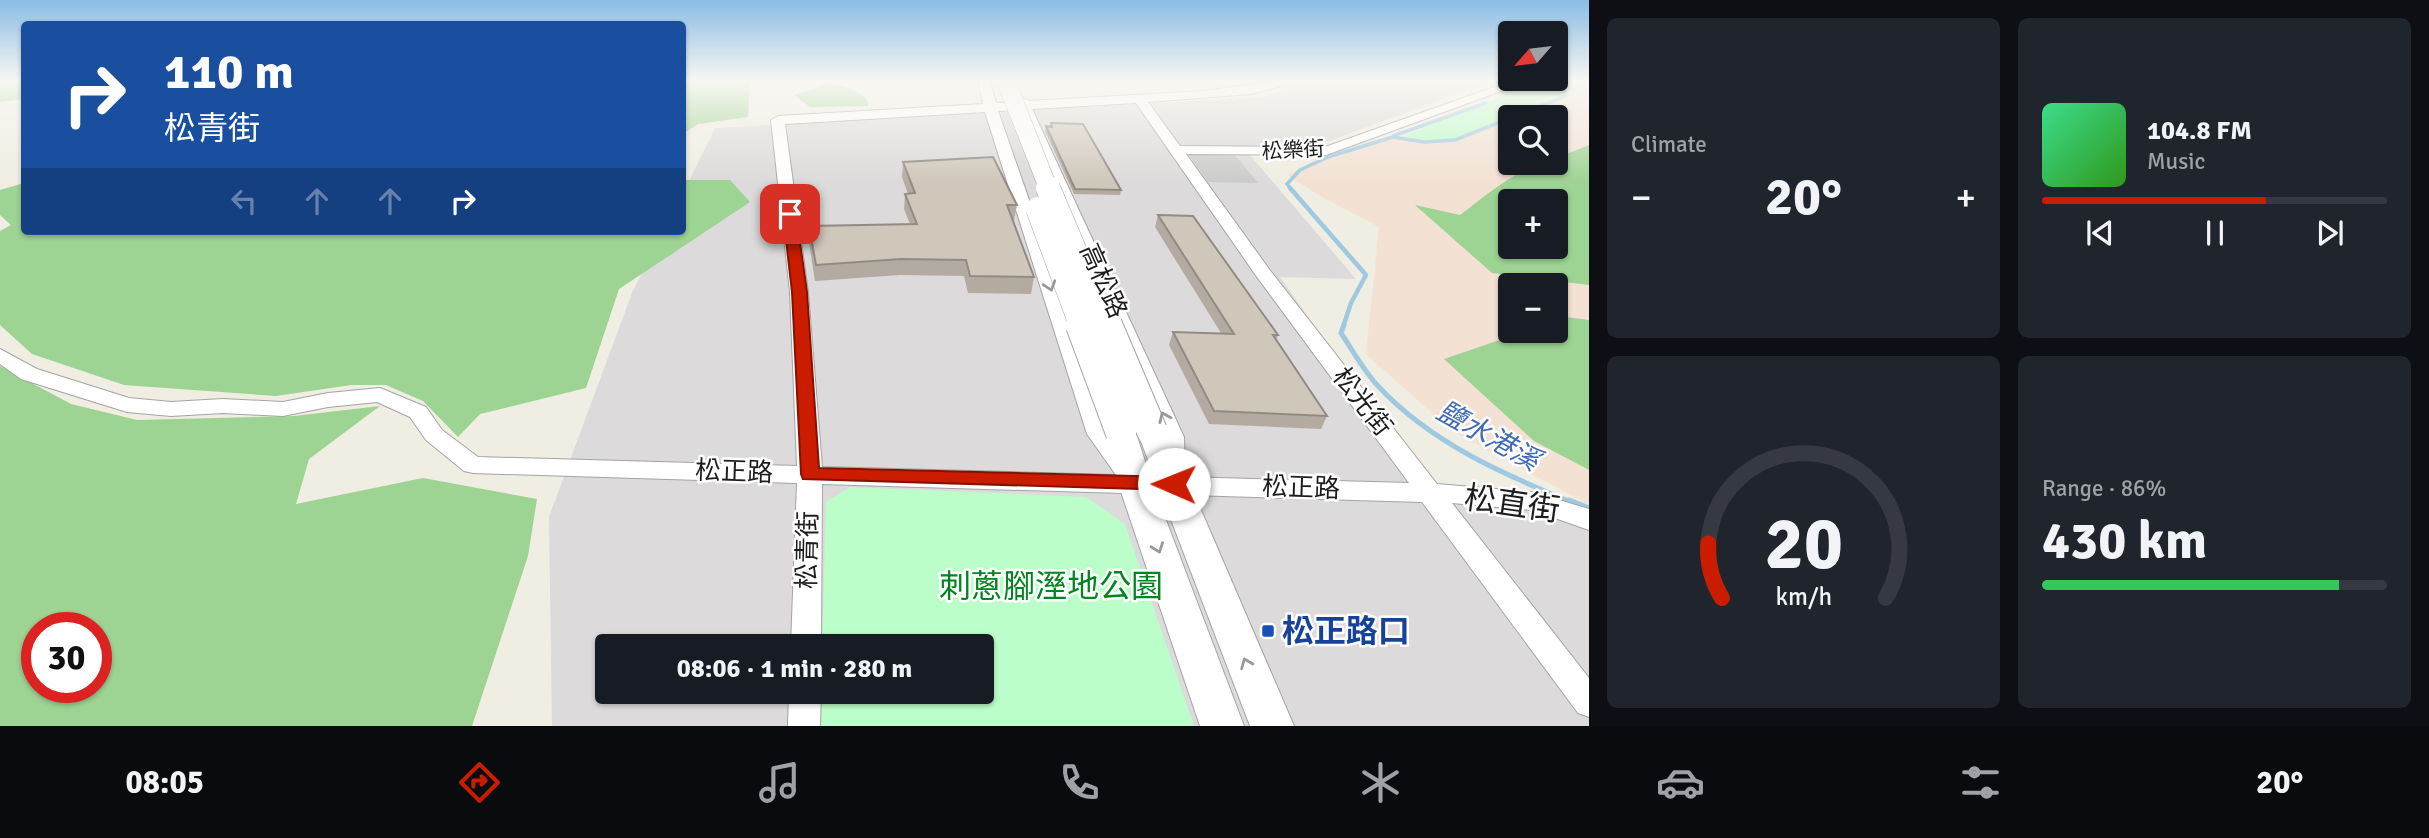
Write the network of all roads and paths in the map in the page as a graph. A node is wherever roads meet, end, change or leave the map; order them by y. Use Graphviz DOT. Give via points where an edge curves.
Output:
graph roads {
  1 [pos="861,115"];
  2 [pos="993,115"];
  3 [pos="1007,115"];
  4 [pos="1019,115"];
  5 [pos="1029,115"];
  6 [pos="1152,115"];
  7 [pos="1428,115"];
  8 [pos="1178,150"];
  9 [pos="0,355"];
  10 [pos="1137,432"];
  11 [pos="810,474"];
  12 [pos="1135,483"];
  13 [pos="1174,484"];
  14 [pos="1432,493"];
  15 [pos="1589,520"];
  16 [pos="806,634"];
  17 [pos="1589,703"];
  18 [pos="805,704"];
  19 [pos="804,726"];
  20 [pos="1222,726"];
  21 [pos="1272,726"];
  1 -- 11 [label="street, 松青街" via="778,120 799,292"];
  2 -- 12 [label="street, 高松路, one-way" via="1099,434"];
  3 -- 10 [label="street, 高松路, bridge"];
  4 -- 10 [label="street, 高松路, bridge"];
  13 -- 5 [label="street, 高松路, one-way" via="1172,437"];
  6 -- 8 [label="street, 松光街"];
  7 -- 8 [label="street, 松樂街" via="1326,151"];
  8 -- 14 [label="street, 松光街" via="1263,273"];
  9 -- 11 [label="street, 松正路" via="29,374 127,405 283,409 380,395 418,412 433,435 473,465"];
  10 -- 12 [label="street, 高松路"];
  10 -- 13 [label="street, 高松路"];
  11 -- 12 [label="street, 松正路"];
  11 -- 16 [label="street, 松青街"];
  12 -- 13 [label="street, 松正路"];
  12 -- 20 [label="street, 高松路, one-way"];
  13 -- 14 [label="street, 松正路"];
  21 -- 13 [label="street, 高松路, one-way"];
  14 -- 15 [label="street, 松直街" via="1535,501"];
  14 -- 17 [label="street, 松光街"];
  18 -- 19 [label="street"];
}
